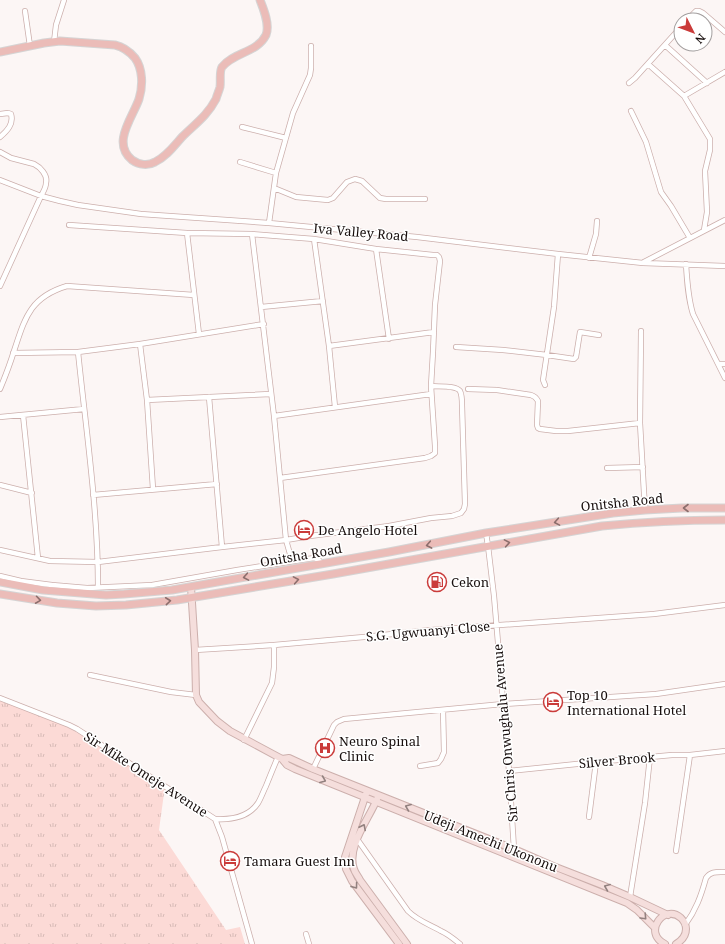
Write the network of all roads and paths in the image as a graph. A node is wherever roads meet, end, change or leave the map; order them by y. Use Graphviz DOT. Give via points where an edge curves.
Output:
graph roads {
  1 [pos="64,0"];
  2 [pos="260,0"];
  3 [pos="25,11"];
  4 [pos="713,22"];
  5 [pos="725,32"];
  6 [pos="673,36"];
  7 [pos="54,42"];
  8 [pos="665,45"];
  9 [pos="30,46"];
  10 [pos="311,46"];
  11 [pos="0,52"];
  12 [pos="648,64"];
  13 [pos="725,72"];
  14 [pos="629,83"];
  15 [pos="707,84"];
  16 [pos="684,96"];
  17 [pos="632,111"];
  18 [pos="0,114"];
  19 [pos="242,127"];
  20 [pos="0,137"];
  21 [pos="286,138"];
  22 [pos="0,152"];
  23 [pos="240,162"];
  24 [pos="276,173"];
  25 [pos="0,180"];
  26 [pos="274,188"];
  27 [pos="41,196"];
  28 [pos="425,199"];
  29 [pos="725,220"];
  30 [pos="597,221"];
  31 [pos="269,223"];
  32 [pos="69,225"];
  33 [pos="704,230"];
  34 [pos="187,233"];
  35 [pos="252,234"];
  36 [pos="690,238"];
  37 [pos="314,240"];
  38 [pos="376,249"];
  39 [pos="558,254"];
  40 [pos="589,258"];
  41 [pos="643,263"];
  42 [pos="686,264"];
  43 [pos="725,266"];
  44 [pos="0,286"];
  45 [pos="194,294"];
  46 [pos="323,301"];
  47 [pos="262,306"];
  48 [pos="264,324"];
  49 [pos="641,331"];
  50 [pos="434,332"];
  51 [pos="199,334"];
  52 [pos="599,335"];
  53 [pos="388,339"];
  54 [pos="140,344"];
  55 [pos="329,346"];
  56 [pos="456,347"];
  57 [pos="78,352"];
  58 [pos="13,353"];
  59 [pos="547,355"];
  60 [pos="718,364"];
  61 [pos="725,364"];
  62 [pos="725,378"];
  63 [pos="545,385"];
  64 [pos="430,386"];
  65 [pos="0,389"];
  66 [pos="468,390"];
  67 [pos="272,394"];
  68 [pos="431,394"];
  69 [pos="209,397"];
  70 [pos="147,400"];
  71 [pos="335,407"];
  72 [pos="84,409"];
  73 [pos="23,415"];
  74 [pos="274,416"];
  75 [pos="0,417"];
  76 [pos="640,423"];
  77 [pos="643,467"];
  78 [pos="607,468"];
  79 [pos="280,478"];
  80 [pos="217,484"];
  81 [pos="0,485"];
  82 [pos="153,489"];
  83 [pos="32,493"];
  84 [pos="93,495"];
  85 [pos="725,508"];
  86 [pos="645,510"];
  87 [pos="725,520"];
  88 [pos="486,533"];
  89 [pos="286,540"];
  90 [pos="488,546"];
  91 [pos="222,547"];
  92 [pos="0,550"];
  93 [pos="38,558"];
  94 [pos="292,561"];
  95 [pos="98,562"];
  96 [pos="321,564"];
  97 [pos="0,576"];
  98 [pos="0,582"];
  99 [pos="98,587"];
  100 [pos="191,587"];
  101 [pos="0,594"];
  102 [pos="191,597"];
  103 [pos="725,605"];
  104 [pos="496,625"];
  105 [pos="274,645"];
  106 [pos="195,650"];
  107 [pos="90,675"];
  108 [pos="725,684"];
  109 [pos="196,696"];
  110 [pos="0,698"];
  111 [pos="503,704"];
  112 [pos="443,710"];
  113 [pos="244,740"];
  114 [pos="725,751"];
  115 [pos="690,755"];
  116 [pos="650,757"];
  117 [pos="280,758"];
  118 [pos="596,762"];
  119 [pos="420,766"];
  120 [pos="313,769"];
  121 [pos="509,772"];
  122 [pos="366,794"];
  123 [pos="377,798"];
  124 [pos="590,817"];
  125 [pos="215,819"];
  126 [pos="357,839"];
  127 [pos="514,849"];
  128 [pos="676,850"];
  129 [pos="552,869"];
  130 [pos="725,872"];
  131 [pos="630,897"];
  132 [pos="668,914"];
  133 [pos="685,926"];
  134 [pos="655,928"];
  135 [pos="306,934"];
  136 [pos="656,937"];
  137 [pos="684,937"];
  138 [pos="252,944"];
  139 [pos="309,944"];
  140 [pos="399,944"];
  141 [pos="407,944"];
  142 [pos="460,944"];
  143 [pos="656,944"];
  144 [pos="665,944"];
  145 [pos="676,944"];
  146 [pos="682,944"];
  1 -- 7 [label="street"];
  2 -- 7 [label="main road" via="267,27 263,40 223,66 220,70 220,87 209,111 165,155 151,164 138,163 132,159 126,153 123,143 126,128 139,99 141,85 141,70 131,53 122,47"];
  3 -- 9 [label="street"];
  4 -- 5 [label="street"];
  6 -- 8 [label="street"];
  7 -- 9 [label="main road"];
  8 -- 12 [label="street"];
  8 -- 15 [label="street"];
  9 -- 11 [label="main road"];
  10 -- 21 [label="street" via="310,75 293,113"];
  12 -- 14 [label="street"];
  12 -- 16 [label="street"];
  13 -- 15 [label="street"];
  15 -- 16 [label="street"];
  16 -- 33 [label="street" via="710,139 705,171 707,212"];
  17 -- 36 [label="street" via="646,142 661,192"];
  18 -- 20 [label="street" via="8,113 12,119 9,128"];
  19 -- 21 [label="street"];
  21 -- 24 [label="street"];
  22 -- 27 [label="street" via="34,164 44,173 46,183"];
  23 -- 24 [label="street"];
  24 -- 26 [label="street"];
  25 -- 27 [label="street, Iva Valley Road"];
  26 -- 28 [label="street" via="296,197 328,200 355,179 362,181 380,198"];
  26 -- 31 [label="street"];
  27 -- 31 [label="street, Iva Valley Road" via="78,205 141,214"];
  27 -- 44 [label="street"];
  29 -- 33 [label="street"];
  30 -- 40 [label="street"];
  31 -- 39 [label="street, Iva Valley Road"];
  32 -- 34 [label="street"];
  33 -- 36 [label="street"];
  34 -- 35 [label="street"];
  34 -- 45 [label="street"];
  35 -- 37 [label="street"];
  35 -- 47 [label="street"];
  36 -- 41 [label="street"];
  37 -- 38 [label="street"];
  37 -- 46 [label="street"];
  38 -- 50 [label="street" via="439,257"];
  38 -- 53 [label="street"];
  39 -- 40 [label="street, Iva Valley Road"];
  39 -- 59 [label="street"];
  40 -- 41 [label="street, Iva Valley Road"];
  41 -- 42 [label="street, Iva Valley Road"];
  42 -- 43 [label="street, Iva Valley Road"];
  42 -- 60 [label="street" via="690,306"];
  45 -- 51 [label="street"];
  45 -- 58 [label="street" via="67,286 49,293 35,305 27,316"];
  46 -- 47 [label="street"];
  46 -- 55 [label="street"];
  47 -- 48 [label="street"];
  48 -- 51 [label="street"];
  48 -- 67 [label="street"];
  49 -- 76 [label="street"];
  50 -- 53 [label="street"];
  50 -- 64 [label="street"];
  51 -- 54 [label="street"];
  52 -- 59 [label="street" via="580,332 574,359"];
  53 -- 55 [label="street"];
  54 -- 57 [label="street"];
  54 -- 70 [label="street"];
  55 -- 71 [label="street"];
  56 -- 59 [label="street"];
  57 -- 58 [label="street"];
  57 -- 72 [label="street"];
  58 -- 65 [label="street"];
  59 -- 63 [label="street" via="543,380"];
  60 -- 61 [label="street"];
  60 -- 62 [label="street"];
  64 -- 68 [label="street"];
  64 -- 89 [label="street" via="452,387 461,393 465,504 461,513"];
  66 -- 76 [label="street" via="497,390 534,396 538,401 537,425 542,429 568,431"];
  67 -- 69 [label="street"];
  67 -- 74 [label="street"];
  68 -- 71 [label="street"];
  68 -- 79 [label="street" via="435,446 431,456"];
  69 -- 70 [label="street"];
  69 -- 80 [label="street"];
  70 -- 82 [label="street"];
  71 -- 74 [label="street"];
  72 -- 73 [label="street"];
  72 -- 84 [label="street"];
  73 -- 75 [label="street"];
  73 -- 83 [label="street"];
  74 -- 79 [label="street"];
  76 -- 77 [label="street"];
  77 -- 78 [label="street"];
  77 -- 86 [label="street"];
  79 -- 89 [label="street"];
  80 -- 82 [label="street"];
  80 -- 91 [label="street"];
  81 -- 83 [label="street"];
  82 -- 84 [label="street"];
  83 -- 93 [label="street"];
  84 -- 95 [label="street"];
  85 -- 86 [label="main road, Onitsha Road, one-way"];
  86 -- 88 [label="main road, Onitsha Road, one-way"];
  90 -- 87 [label="main road, Onitsha Road, one-way" via="602,526"];
  88 -- 90 [label="street, Sir Chris Onwughalu Avenue"];
  88 -- 96 [label="main road, Onitsha Road, one-way"];
  89 -- 91 [label="street"];
  89 -- 94 [label="street"];
  102 -- 90 [label="main road, Onitsha Road, one-way"];
  90 -- 104 [label="street, Sir Chris Onwughalu Avenue"];
  91 -- 95 [label="street"];
  92 -- 93 [label="street"];
  93 -- 95 [label="street" via="50,561"];
  94 -- 96 [label="street" via="317,558"];
  94 -- 99 [label="street" via="152,586"];
  95 -- 99 [label="street"];
  96 -- 100 [label="main road, Onitsha Road, one-way"];
  97 -- 99 [label="street" via="52,585"];
  98 -- 100 [label="main road, Onitsha Road" via="44,590 106,595"];
  100 -- 102 [label="main road"];
  101 -- 102 [label="main road, Onitsha Road, one-way" via="96,606 126,606"];
  102 -- 106 [label="main road"];
  103 -- 104 [label="street, S.G. Ugwuanyi Close" via="654,614"];
  104 -- 105 [label="street, S.G. Ugwuanyi Close"];
  104 -- 111 [label="street, Sir Chris Onwughalu Avenue"];
  105 -- 106 [label="street, S.G. Ugwuanyi Close"];
  105 -- 113 [label="street" via="272,683"];
  106 -- 109 [label="main road"];
  107 -- 109 [label="street"];
  108 -- 111 [label="street" via="656,694"];
  109 -- 113 [label="main road" via="217,721"];
  110 -- 125 [label="street, Sir Mike Omeje Avenue" via="69,725"];
  111 -- 112 [label="street"];
  111 -- 121 [label="street, Sir Chris Onwughalu Avenue"];
  112 -- 119 [label="street" via="443,756 438,763"];
  112 -- 120 [label="street" via="340,720 334,726"];
  113 -- 117 [label="main road"];
  114 -- 115 [label="street, Silver Brook"];
  115 -- 116 [label="street, Silver Brook"];
  115 -- 128 [label="street"];
  116 -- 118 [label="street, Silver Brook"];
  116 -- 131 [label="street"];
  117 -- 120 [label="main road, Udeji Amechi Ukononu" via="290,758"];
  117 -- 122 [label="main road, one-way" via="287,765"];
  117 -- 125 [label="street" via="253,809 232,819"];
  118 -- 121 [label="street, Silver Brook"];
  118 -- 124 [label="street"];
  120 -- 122 [label="main road, Udeji Amechi Ukononu"];
  121 -- 127 [label="street, Sir Chris Onwughalu Avenue"];
  122 -- 123 [label="main road, Udeji Amechi Ukononu"];
  122 -- 140 [label="main road, one-way" via="345,857 346,869 352,881"];
  126 -- 123 [label="main road, one-way"];
  127 -- 123 [label="main road, Udeji Amechi Ukononu, one-way"];
  123 -- 129 [label="main road, Udeji Amechi Ukononu" via="458,835"];
  125 -- 138 [label="street, Sir Mike Omeje Avenue"];
  126 -- 141 [label="main road" via="352,858 354,869"];
  126 -- 142 [label="street" via="408,911"];
  127 -- 129 [label="main road, Udeji Amechi Ukononu"];
  131 -- 129 [label="main road, Udeji Amechi Ukononu, one-way"];
  129 -- 134 [label="main road, Udeji Amechi Ukononu, one-way" via="627,903 638,910"];
  130 -- 133 [label="street" via="708,875 700,900"];
  131 -- 132 [label="main road, Udeji Amechi Ukononu"];
  132 -- 133 [label="main road, Udeji Amechi Ukononu" via="680,918"];
  132 -- 134 [label="main road" via="659,919"];
  133 -- 137 [label="main road"];
  134 -- 136 [label="main road"];
  135 -- 139 [label="street"];
  136 -- 143 [label="main road"];
  136 -- 144 [label="main road"];
  137 -- 145 [label="main road"];
  137 -- 146 [label="main road"];
}
